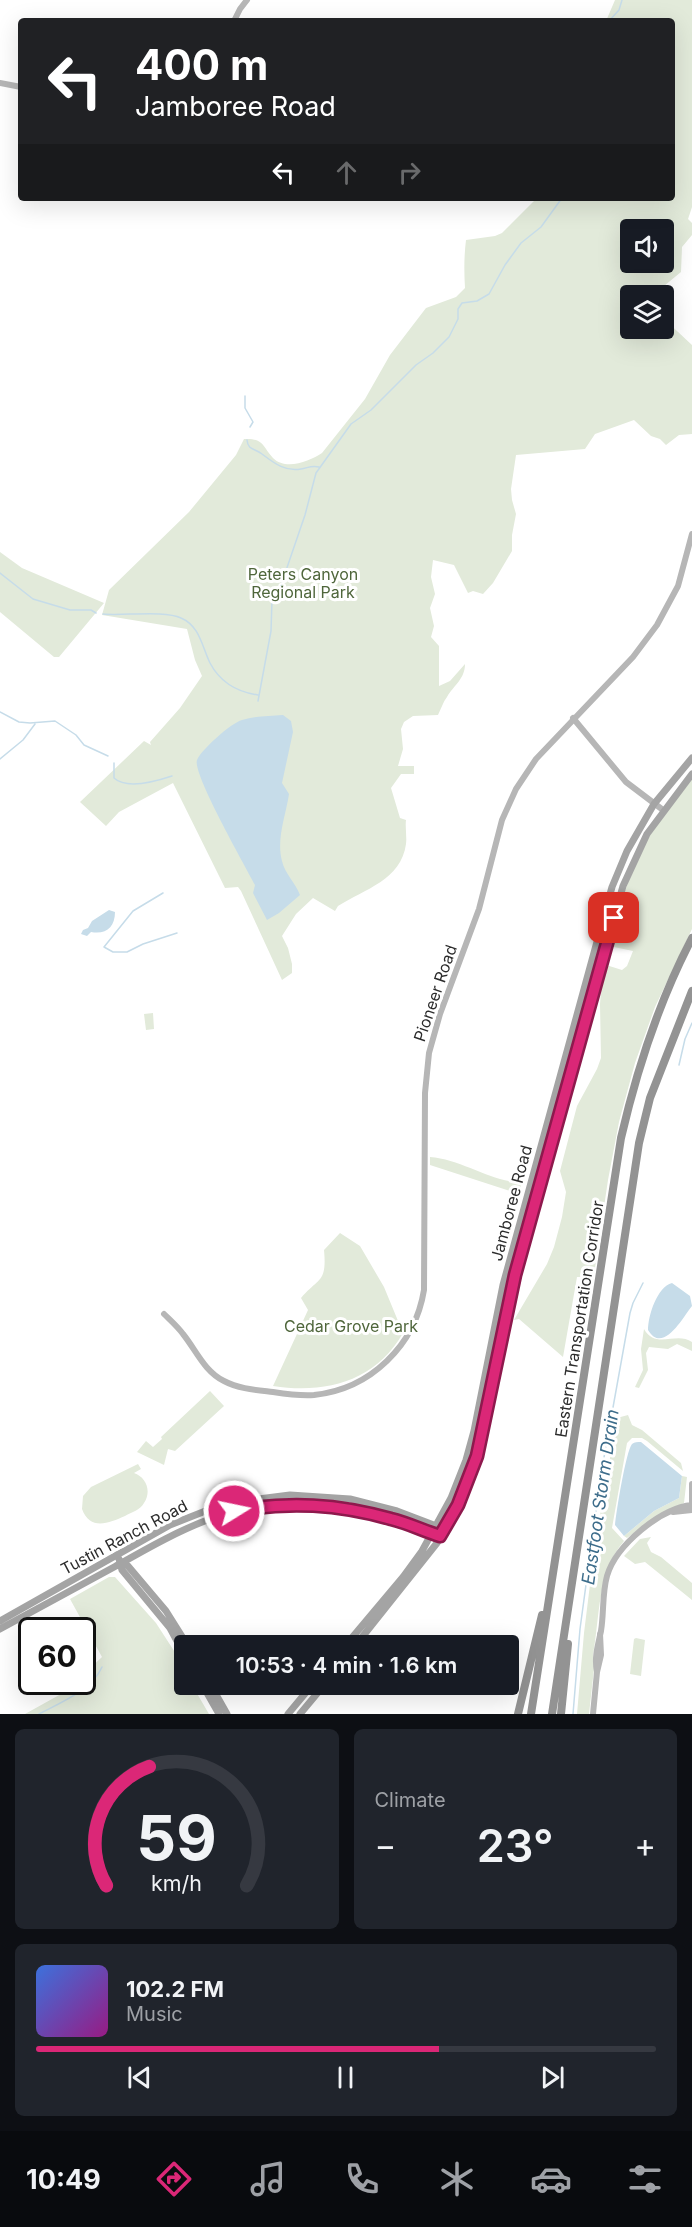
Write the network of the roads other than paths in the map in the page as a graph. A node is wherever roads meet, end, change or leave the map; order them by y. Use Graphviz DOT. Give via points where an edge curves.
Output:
graph roads {
  1 [pos="248,0"];
  2 [pos="236,18"];
  3 [pos="0,83"];
  4 [pos="18,86"];
  5 [pos="692,534"];
  6 [pos="573,718"];
  7 [pos="692,758"];
  8 [pos="692,774"];
  9 [pos="654,804"];
  10 [pos="663,810"];
  11 [pos="692,938"];
  12 [pos="692,991"];
  13 [pos="164,1314"];
  14 [pos="692,1484"];
  15 [pos="692,1505"];
  16 [pos="692,1510"];
  17 [pos="672,1512"];
  18 [pos="436,1525"];
  19 [pos="442,1532"];
  20 [pos="432,1533"];
  21 [pos="116,1554"];
  22 [pos="121,1562"];
  23 [pos="550,1588"];
  24 [pos="571,1590"];
  25 [pos="0,1621"];
  26 [pos="0,1629"];
  27 [pos="174,1635"];
  28 [pos="181,1635"];
  29 [pos="354,1635"];
  30 [pos="365,1635"];
  31 [pos="208,1695"];
  32 [pos="216,1695"];
  33 [pos="304,1695"];
  34 [pos="316,1695"];
  35 [pos="219,1714"];
  36 [pos="227,1714"];
  37 [pos="288,1714"];
  38 [pos="300,1714"];
  39 [pos="518,1714"];
  40 [pos="531,1714"];
  41 [pos="552,1714"];
  42 [pos="561,1714"];
  43 [pos="593,1714"];
  1 -- 2 [label="street"];
  3 -- 4 [label="street"];
  5 -- 6 [label="street, Pioneer Road" via="678,586 657,625 633,657"];
  6 -- 9 [label="street" via="615,771"];
  6 -- 13 [label="street, Pioneer Road" via="536,759 510,802 476,919 433,1033 425,1093 424,1290 417,1317 399,1348 368,1377 335,1391 300,1395 255,1390 228,1383 212,1373"];
  7 -- 9 [label="main road, Jamboree Road"];
  8 -- 10 [label="main road, Jamboree Road"];
  9 -- 10 [label="street"];
  9 -- 18 [label="main road, Jamboree Road" via="627,851 603,915 502,1285 471,1444 458,1483"];
  10 -- 19 [label="main road, Jamboree Road" via="623,886 515,1275 477,1456 458,1505"];
  11 -- 23 [label="highway, Eastern Transportation Corridor" via="649,1036 621,1138"];
  12 -- 24 [label="highway, Eastern Transportation Corridor" via="650,1098 639,1143"];
  14 -- 15 [label="street"];
  15 -- 16 [label="street"];
  15 -- 17 [label="street"];
  16 -- 17 [label="street"];
  17 -- 43 [label="street" via="638,1532 615,1558 608,1574 596,1649"];
  18 -- 19 [label="main road, Tustin Ranch Road"];
  18 -- 20 [label="main road, Jamboree Road"];
  18 -- 21 [label="main road, Tustin Ranch Road" via="351,1499 260,1498 195,1514"];
  19 -- 20 [label="main road, Tustin Ranch Road"];
  19 -- 30 [label="main road, Jamboree Road"];
  20 -- 22 [label="main road, Tustin Ranch Road" via="394,1519 330,1505 293,1503 228,1512 179,1531"];
  20 -- 29 [label="main road, Jamboree Road" via="403,1577"];
  21 -- 22 [label="main road"];
  21 -- 25 [label="main road, Tustin Ranch Road"];
  22 -- 26 [label="main road, Tustin Ranch Road"];
  22 -- 27 [label="main road" via="122,1570"];
  22 -- 28 [label="main road" via="166,1611"];
  23 -- 39 [label="highway"];
  23 -- 40 [label="highway, Eastern Transportation Corridor"];
  24 -- 41 [label="highway, Eastern Transportation Corridor"];
  24 -- 42 [label="highway"];
  31 -- 35 [label="main road"];
  32 -- 36 [label="main road"];
  33 -- 37 [label="main road"];
  34 -- 38 [label="main road"];
}
